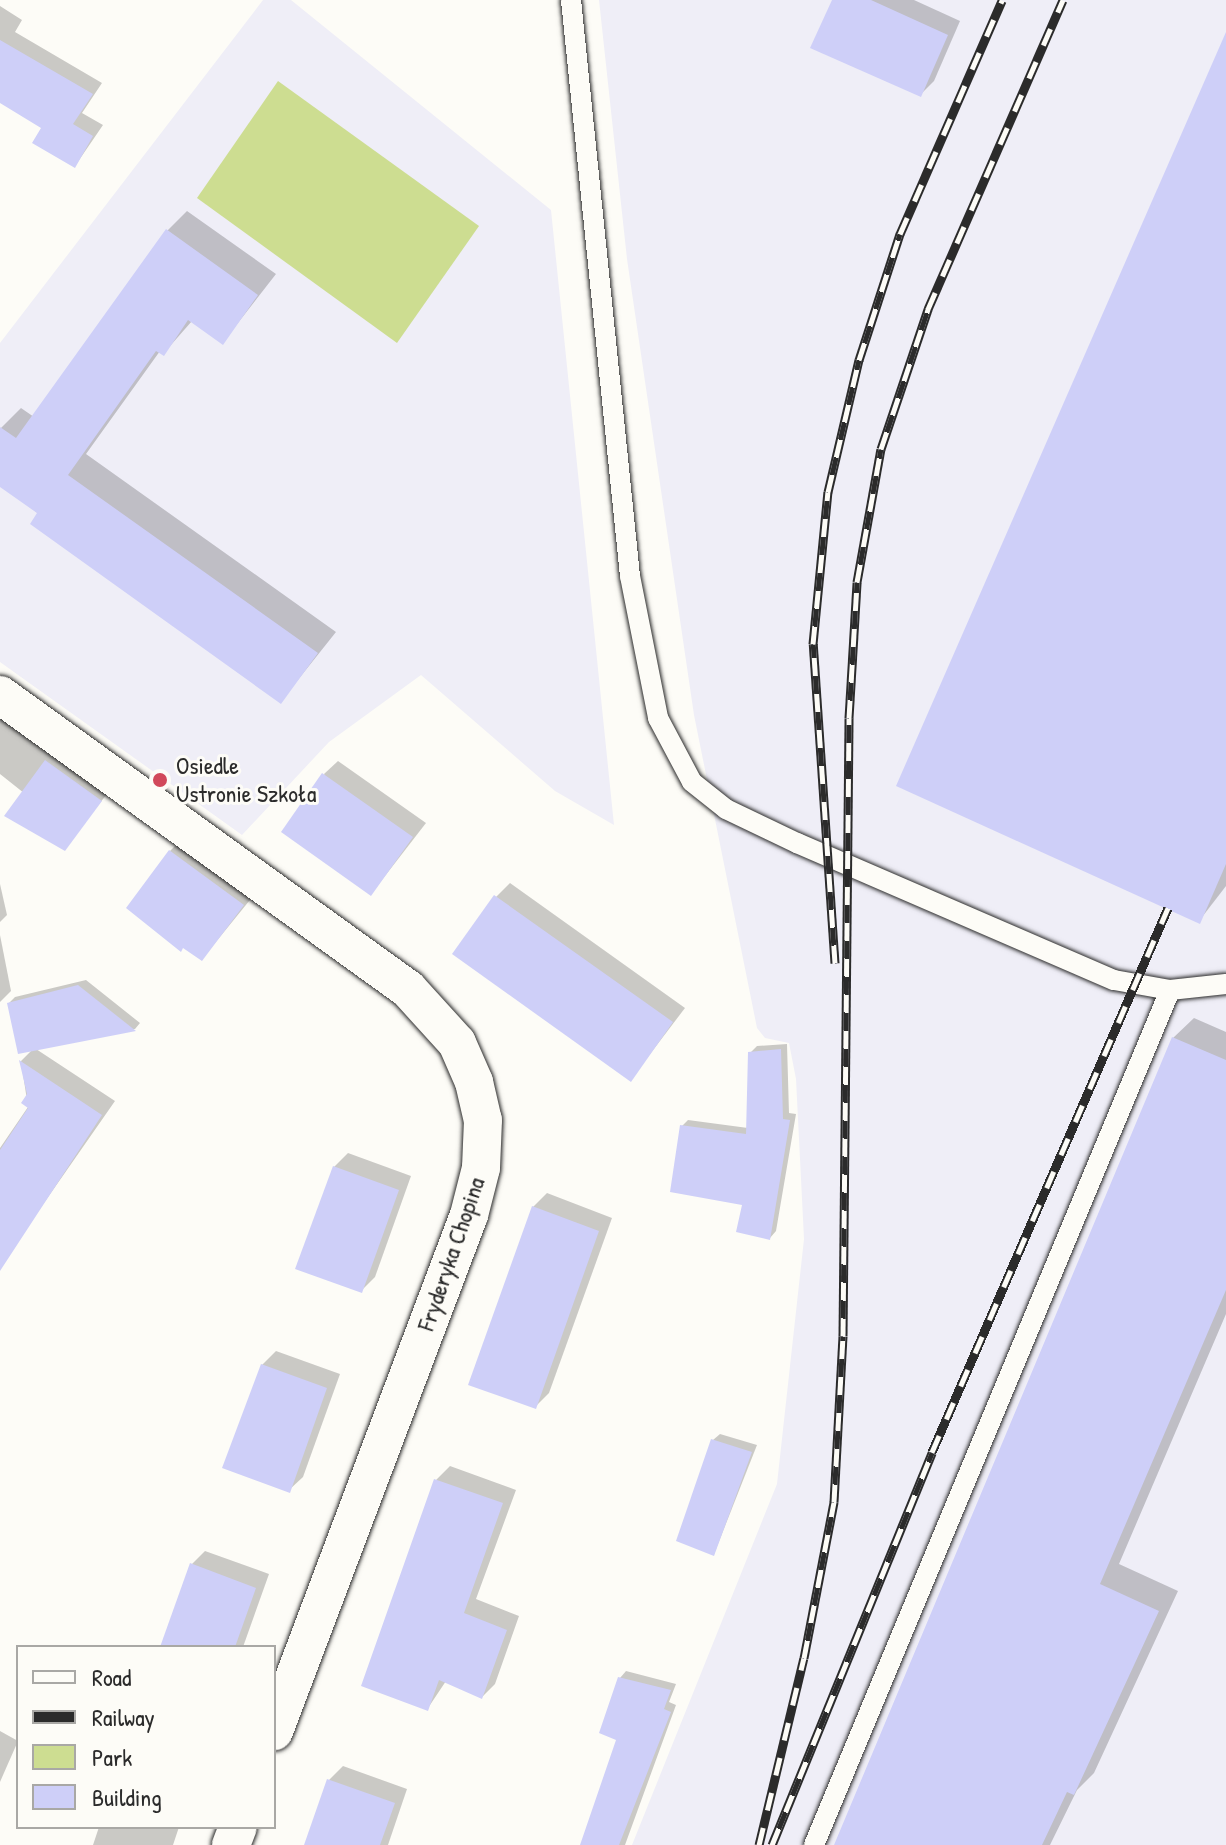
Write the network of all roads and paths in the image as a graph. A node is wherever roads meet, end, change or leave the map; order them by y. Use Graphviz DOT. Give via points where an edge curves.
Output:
graph roads {
  1 [pos="571,0"];
  2 [pos="0,695"];
  3 [pos="1226,984"];
  4 [pos="1170,990"];
  5 [pos="276,1726"];
  6 [pos="814,1845"];
  1 -- 4 [label="lane" via="630,576 658,718 692,782 726,809 873,878 1114,980"];
  2 -- 5 [label="street, Fryderyka Chopina" via="408,989 457,1043 474,1082 483,1136 469,1215"];
  3 -- 4 [label="lane"];
  4 -- 6 [label="lane"];
}
